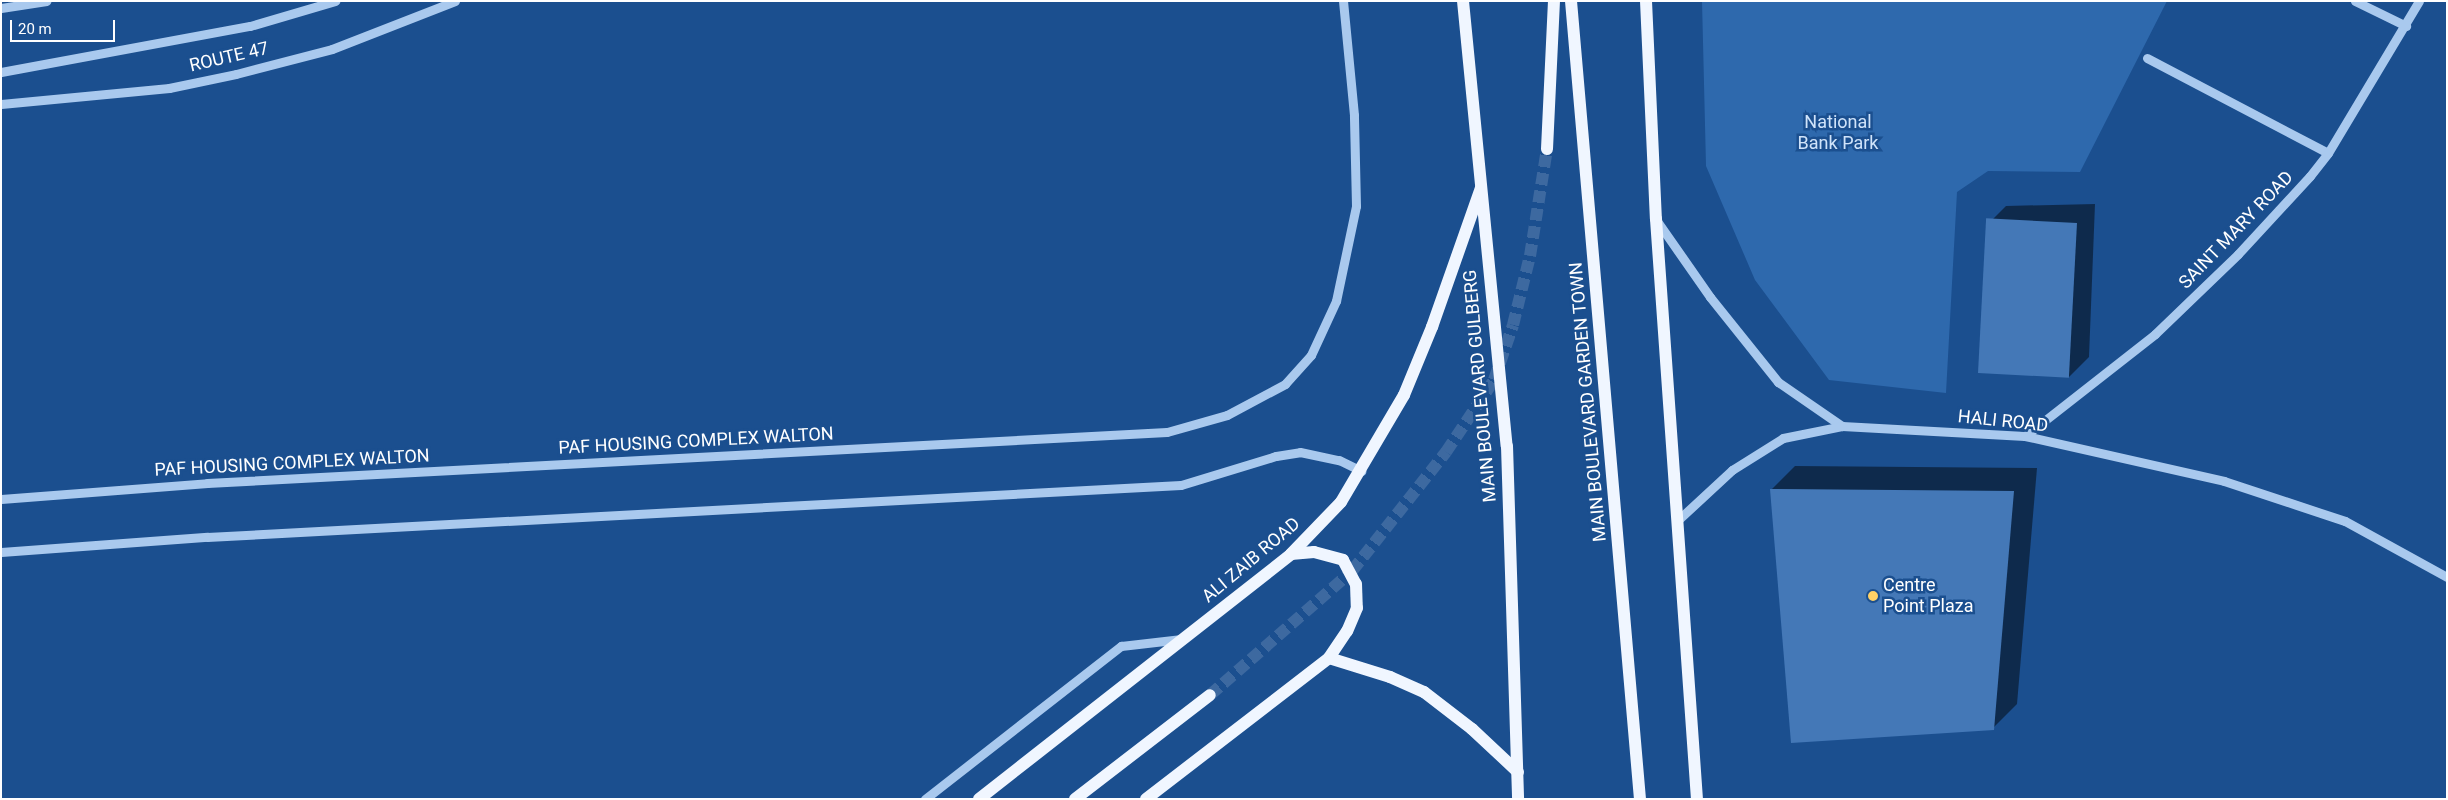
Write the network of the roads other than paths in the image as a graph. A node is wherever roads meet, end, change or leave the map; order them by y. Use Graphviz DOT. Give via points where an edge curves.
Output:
graph roads {
  1 [pos="46,1"];
  2 [pos="335,1"];
  3 [pos="455,1"];
  4 [pos="1343,1"];
  5 [pos="1463,1"];
  6 [pos="1554,1"];
  7 [pos="1570,1"];
  8 [pos="1646,1"];
  9 [pos="2355,1"];
  10 [pos="2419,1"];
  11 [pos="1,8"];
  12 [pos="2406,26"];
  13 [pos="2147,58"];
  14 [pos="1,72"];
  15 [pos="1,104"];
  16 [pos="1547,149"];
  17 [pos="2328,153"];
  18 [pos="1481,188"];
  19 [pos="1656,219"];
  20 [pos="1842,426"];
  21 [pos="2024,436"];
  22 [pos="1362,471"];
  23 [pos="1,499"];
  24 [pos="1678,520"];
  25 [pos="1,552"];
  26 [pos="1291,554"];
  27 [pos="2447,577"];
  28 [pos="1182,639"];
  29 [pos="1329,658"];
  30 [pos="1210,695"];
  31 [pos="1518,772"];
  32 [pos="925,799"];
  33 [pos="979,799"];
  34 [pos="1075,799"];
  35 [pos="1146,799"];
  36 [pos="1518,799"];
  37 [pos="1640,799"];
  38 [pos="1697,799"];
  1 -- 11 [label="street"];
  2 -- 14 [label="street" via="250,26"];
  3 -- 15 [label="street, ROUTE 47" via="332,49 236,74 169,88"];
  4 -- 23 [label="street, PAF HOUSING COMPLEX WALTON" via="1354,115 1356,206 1336,301 1310,356 1285,384 1227,415 1167,432 217,482"];
  5 -- 18 [label="main road, MAIN BOULEVARD GULBERG"];
  6 -- 16 [label="main road"];
  7 -- 37 [label="main road, MAIN BOULEVARD GARDEN TOWN"];
  8 -- 19 [label="main road"];
  9 -- 12 [label="street"];
  10 -- 12 [label="street, SAINT MARY ROAD"];
  12 -- 17 [label="street, SAINT MARY ROAD"];
  13 -- 17 [label="street"];
  17 -- 21 [label="street, SAINT MARY ROAD" via="2238,254 2155,334"];
  18 -- 22 [label="main road, ALI ZAIB ROAD" via="1432,327 1404,395"];
  18 -- 31 [label="main road, MAIN BOULEVARD GULBERG" via="1507,446"];
  19 -- 20 [label="street" via="1710,297 1778,382"];
  19 -- 24 [label="main road"];
  20 -- 21 [label="street, HALI ROAD"];
  20 -- 24 [label="street, HALI ROAD" via="1782,438 1732,470"];
  21 -- 27 [label="street, HALI ROAD" via="2224,481 2345,521"];
  22 -- 25 [label="street" via="1339,460 1300,452 1276,456 1181,485 207,537"];
  22 -- 26 [label="main road, ALI ZAIB ROAD" via="1341,502"];
  24 -- 38 [label="main road"];
  26 -- 28 [label="main road, ALI ZAIB ROAD"];
  26 -- 29 [label="main road" via="1314,552 1343,560 1356,584 1357,608 1347,631"];
  28 -- 32 [label="street" via="1120,646"];
  28 -- 33 [label="main road, ALI ZAIB ROAD"];
  29 -- 31 [label="main road" via="1390,677 1424,692"];
  29 -- 35 [label="main road"];
  30 -- 34 [label="main road"];
  31 -- 36 [label="main road, MAIN BOULEVARD GULBERG"];
}
